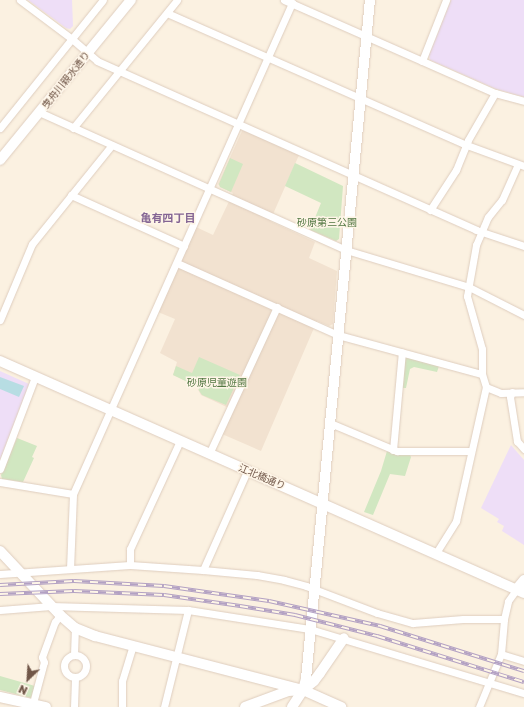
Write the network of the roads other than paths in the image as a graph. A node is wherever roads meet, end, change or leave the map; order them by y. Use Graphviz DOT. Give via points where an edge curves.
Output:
graph roads {
  1 [pos="20,0"];
  2 [pos="104,0"];
  3 [pos="131,0"];
  4 [pos="178,0"];
  5 [pos="284,0"];
  6 [pos="370,0"];
  7 [pos="446,0"];
  8 [pos="292,3"];
  9 [pos="167,12"];
  10 [pos="367,36"];
  11 [pos="72,39"];
  12 [pos="88,53"];
  13 [pos="268,57"];
  14 [pos="422,61"];
  15 [pos="118,70"];
  16 [pos="495,93"];
  17 [pos="361,98"];
  18 [pos="524,101"];
  19 [pos="39,112"];
  20 [pos="238,124"];
  21 [pos="0,128"];
  22 [pos="73,128"];
  23 [pos="466,145"];
  24 [pos="112,146"];
  25 [pos="0,160"];
  26 [pos="521,165"];
  27 [pos="354,175"];
  28 [pos="208,189"];
  29 [pos="71,195"];
  30 [pos="430,210"];
  31 [pos="481,231"];
  32 [pos="184,246"];
  33 [pos="524,246"];
  34 [pos="346,250"];
  35 [pos="177,262"];
  36 [pos="469,286"];
  37 [pos="277,307"];
  38 [pos="524,315"];
  39 [pos="0,320"];
  40 [pos="338,335"];
  41 [pos="402,352"];
  42 [pos="0,361"];
  43 [pos="482,374"];
  44 [pos="35,376"];
  45 [pos="486,387"];
  46 [pos="524,392"];
  47 [pos="511,394"];
  48 [pos="110,410"];
  49 [pos="330,424"];
  50 [pos="180,441"];
  51 [pos="524,449"];
  52 [pos="393,450"];
  53 [pos="472,451"];
  54 [pos="209,454"];
  55 [pos="0,469"];
  56 [pos="247,470"];
  57 [pos="0,482"];
  58 [pos="73,494"];
  59 [pos="322,503"];
  60 [pos="0,551"];
  61 [pos="436,553"];
  62 [pos="130,565"];
  63 [pos="70,569"];
  64 [pos="203,570"];
  65 [pos="20,572"];
  66 [pos="0,574"];
  67 [pos="524,580"];
  68 [pos="314,590"];
  69 [pos="520,592"];
  70 [pos="51,606"];
  71 [pos="0,610"];
  72 [pos="188,610"];
  73 [pos="60,615"];
  74 [pos="504,619"];
  75 [pos="75,628"];
  76 [pos="310,629"];
  77 [pos="344,638"];
  78 [pos="133,646"];
  79 [pos="501,654"];
  80 [pos="74,656"];
  81 [pos="176,658"];
  82 [pos="524,661"];
  83 [pos="75,677"];
  84 [pos="490,683"];
  85 [pos="303,690"];
  86 [pos="524,693"];
  87 [pos="0,696"];
  88 [pos="33,703"];
  89 [pos="46,707"];
  90 [pos="74,707"];
  91 [pos="122,707"];
  92 [pos="164,707"];
  93 [pos="245,707"];
  94 [pos="292,707"];
  95 [pos="341,707"];
  96 [pos="479,707"];
  1 -- 11 [label="street"];
  2 -- 11 [label="street"];
  3 -- 12 [label="street, 曳舟川親水通り"];
  4 -- 9 [label="street"];
  5 -- 8 [label="street"];
  6 -- 10 [label="street"];
  7 -- 14 [label="street"];
  8 -- 10 [label="street"];
  8 -- 13 [label="street"];
  9 -- 13 [label="street"];
  9 -- 15 [label="street"];
  10 -- 14 [label="street"];
  10 -- 17 [label="street"];
  11 -- 12 [label="street"];
  11 -- 21 [label="street"];
  12 -- 15 [label="street"];
  12 -- 19 [label="street, 曳舟川親水通り"];
  13 -- 17 [label="street"];
  13 -- 20 [label="street"];
  14 -- 16 [label="street"];
  15 -- 20 [label="street"];
  15 -- 22 [label="street"];
  16 -- 18 [label="street"];
  16 -- 23 [label="street"];
  17 -- 23 [label="street"];
  17 -- 27 [label="street"];
  19 -- 22 [label="street"];
  19 -- 25 [label="street, 曳舟川親水通り"];
  20 -- 27 [label="street"];
  20 -- 28 [label="street"];
  22 -- 24 [label="street"];
  23 -- 26 [label="street"];
  23 -- 30 [label="street" via="456,170"];
  24 -- 28 [label="street"];
  24 -- 29 [label="street"];
  26 -- 31 [label="street"];
  27 -- 30 [label="street"];
  27 -- 34 [label="street"];
  28 -- 32 [label="street"];
  28 -- 34 [label="street"];
  29 -- 32 [label="street"];
  29 -- 39 [label="street" via="32,244"];
  30 -- 31 [label="street"];
  31 -- 33 [label="street"];
  31 -- 36 [label="street"];
  32 -- 35 [label="street"];
  34 -- 36 [label="street"];
  34 -- 40 [label="street"];
  35 -- 37 [label="street"];
  35 -- 48 [label="street"];
  36 -- 38 [label="street"];
  36 -- 43 [label="street" via="467,296 482,349"];
  37 -- 40 [label="street"];
  37 -- 54 [label="street"];
  40 -- 41 [label="street"];
  40 -- 49 [label="street"];
  41 -- 43 [label="street"];
  41 -- 52 [label="street"];
  42 -- 44 [label="street, 江北橋通り"];
  43 -- 45 [label="street"];
  44 -- 48 [label="street, 江北橋通り"];
  44 -- 55 [label="street"];
  45 -- 47 [label="street"];
  45 -- 53 [label="street"];
  46 -- 47 [label="street"];
  47 -- 51 [label="street" via="517,442"];
  48 -- 50 [label="street, 江北橋通り"];
  48 -- 58 [label="street"];
  49 -- 52 [label="street"];
  49 -- 59 [label="street"];
  50 -- 54 [label="street, 江北橋通り"];
  50 -- 62 [label="street" via="130,549"];
  52 -- 53 [label="street"];
  53 -- 61 [label="street" via="456,521"];
  54 -- 56 [label="street, 江北橋通り"];
  56 -- 59 [label="street, 江北橋通り"];
  56 -- 64 [label="street"];
  57 -- 58 [label="street"];
  58 -- 63 [label="street"];
  59 -- 61 [label="street, 江北橋通り"];
  59 -- 68 [label="street"];
  60 -- 65 [label="street"];
  61 -- 69 [label="street, 江北橋通り"];
  62 -- 63 [label="street"];
  62 -- 64 [label="street"];
  63 -- 65 [label="street"];
  64 -- 68 [label="street" via="284,580"];
  65 -- 66 [label="street"];
  65 -- 70 [label="street"];
  67 -- 69 [label="street"];
  68 -- 74 [label="street" via="413,624 463,619"];
  68 -- 76 [label="street"];
  69 -- 74 [label="street" via="508,601"];
  70 -- 71 [label="street"];
  70 -- 72 [label="street"];
  70 -- 73 [label="street"];
  72 -- 76 [label="street"];
  72 -- 81 [label="street"];
  73 -- 75 [label="street"];
  73 -- 88 [label="street" via="54,622 42,657 44,662"];
  74 -- 79 [label="street"];
  75 -- 78 [label="street"];
  75 -- 80 [label="street"];
  76 -- 77 [label="street"];
  76 -- 85 [label="street"];
  77 -- 84 [label="street"];
  77 -- 85 [label="street" via="314,681"];
  78 -- 81 [label="street"];
  78 -- 91 [label="street" via="121,687"];
  79 -- 82 [label="street"];
  79 -- 84 [label="street"];
  80 -- 83 [label="street" via="66,660 64,667 68,675"];
  80 -- 83 [label="street" via="82,658 85,664 84,672"];
  81 -- 85 [label="street"];
  81 -- 92 [label="street"];
  83 -- 90 [label="street"];
  84 -- 86 [label="street"];
  84 -- 96 [label="street"];
  85 -- 93 [label="street" via="288,691"];
  85 -- 94 [label="street"];
  85 -- 95 [label="street"];
  87 -- 88 [label="street"];
  88 -- 89 [label="street"];
}
